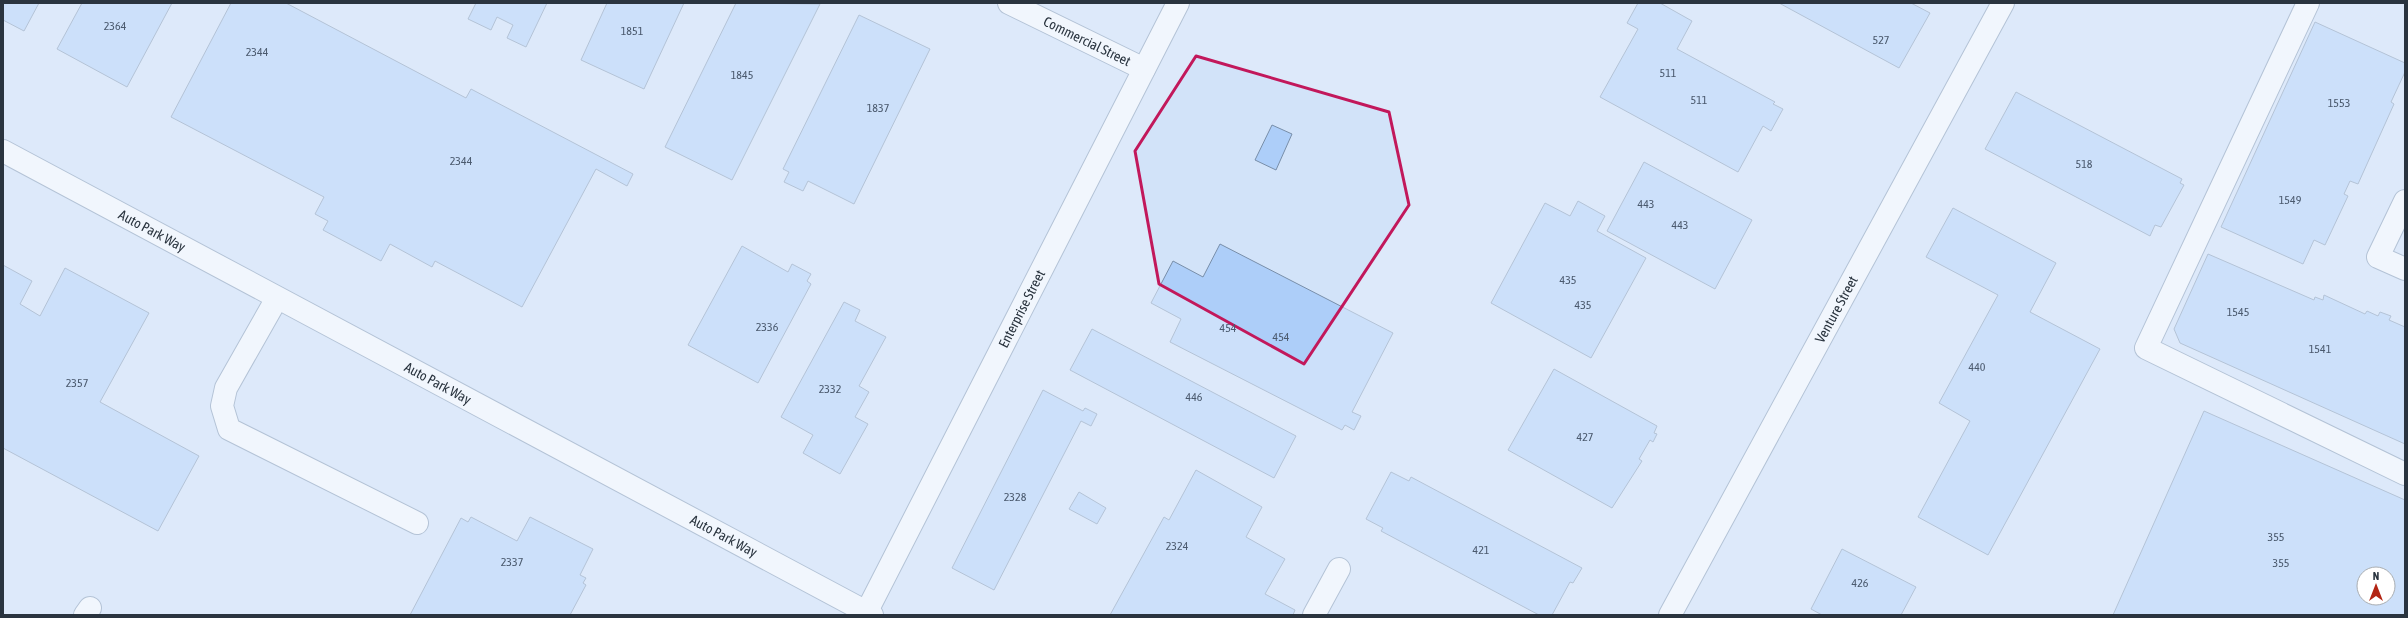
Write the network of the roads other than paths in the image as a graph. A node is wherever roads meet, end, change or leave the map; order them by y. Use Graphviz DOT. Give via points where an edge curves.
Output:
graph roads {
  1 [pos="1008,3"];
  2 [pos="1178,3"];
  3 [pos="2003,3"];
  4 [pos="2308,3"];
  5 [pos="1144,69"];
  6 [pos="3,151"];
  7 [pos="2405,200"];
  8 [pos="2405,269"];
  9 [pos="277,298"];
  10 [pos="2405,474"];
  11 [pos="417,523"];
  12 [pos="1339,569"];
  13 [pos="868,614"];
  14 [pos="1314,615"];
  15 [pos="1670,615"];
  1 -- 5 [label="street, Commercial Street"];
  2 -- 5 [label="street, Enterprise Street"];
  3 -- 15 [label="street, Venture Street"];
  4 -- 10 [label="street" via="2146,348"];
  5 -- 13 [label="street, Enterprise Street"];
  6 -- 9 [label="street, Auto Park Way"];
  7 -- 8 [label="street" via="2378,257"];
  9 -- 11 [label="street" via="226,388 222,406 229,429"];
  9 -- 13 [label="street, Auto Park Way"];
  12 -- 14 [label="street"];
}
